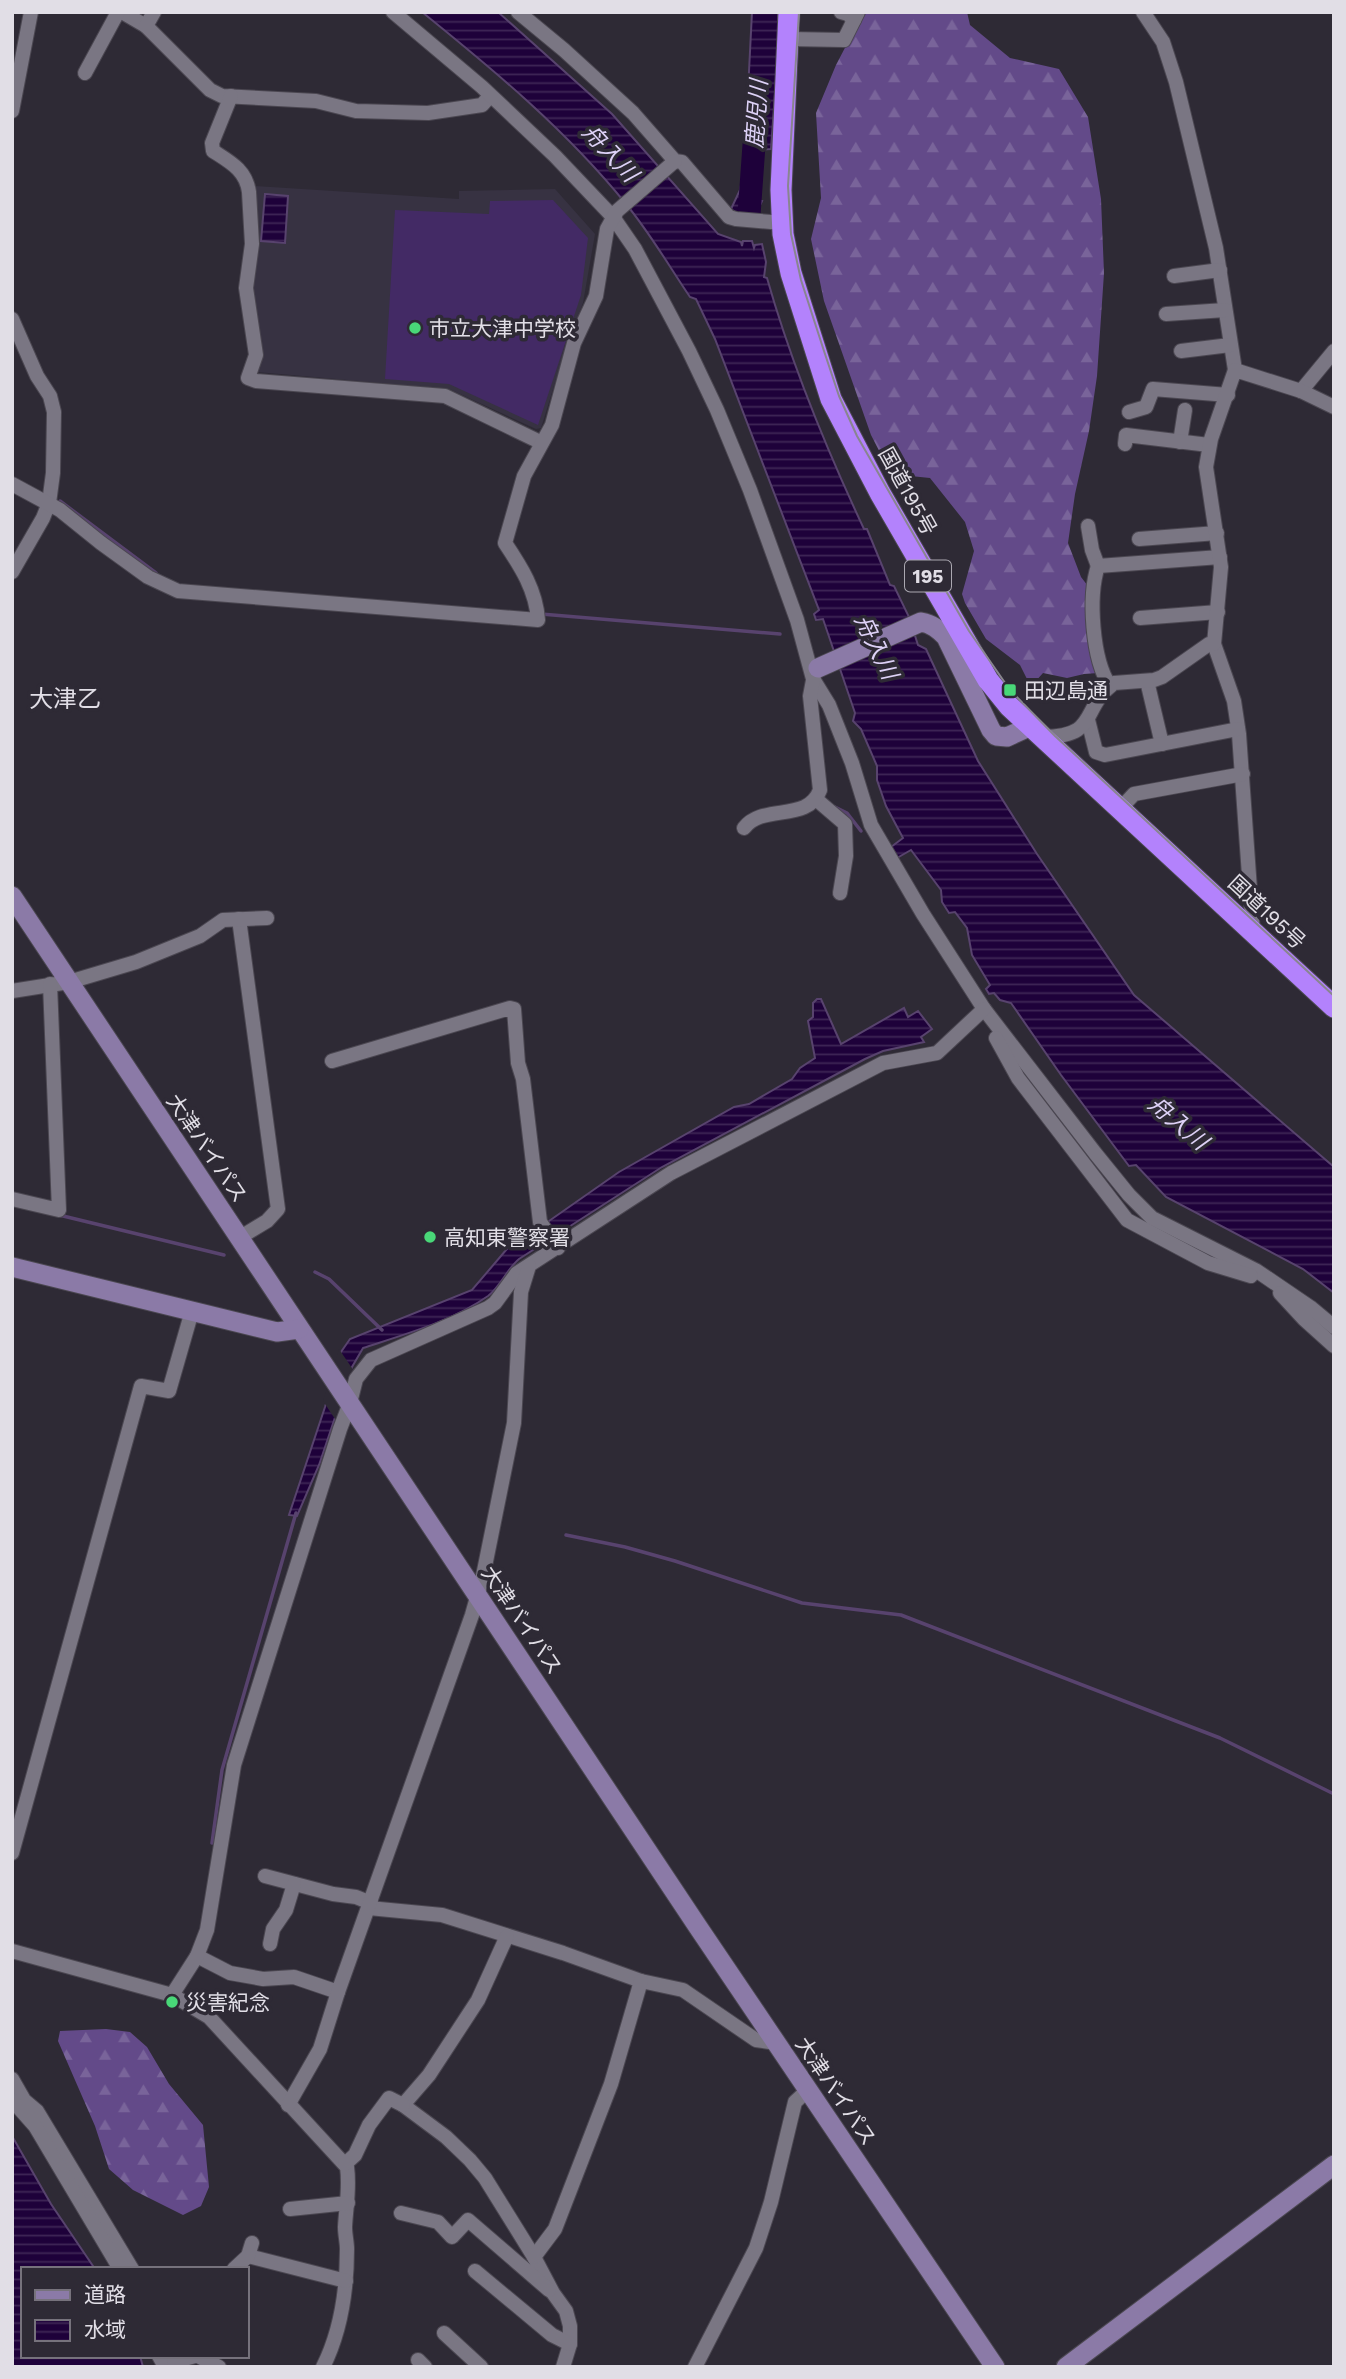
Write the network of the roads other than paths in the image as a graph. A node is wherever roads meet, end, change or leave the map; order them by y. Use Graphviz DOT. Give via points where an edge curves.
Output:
graph roads {
  1 [pos="31,12"];
  2 [pos="120,12"];
  3 [pos="154,12"];
  4 [pos="393,12"];
  5 [pos="518,12"];
  6 [pos="789,12"];
  7 [pos="841,12"];
  8 [pos="1143,12"];
  9 [pos="856,16"];
  10 [pos="146,26"];
  11 [pos="789,39"];
  12 [pos="18,53"];
  13 [pos="85,73"];
  14 [pos="230,96"];
  15 [pos="490,96"];
  16 [pos="12,111"];
  17 [pos="673,163"];
  18 [pos="615,214"];
  19 [pos="783,223"];
  20 [pos="1220,270"];
  21 [pos="1174,276"];
  22 [pos="1225,310"];
  23 [pos="1166,314"];
  24 [pos="12,319"];
  25 [pos="1230,345"];
  26 [pos="1181,351"];
  27 [pos="1334,351"];
  28 [pos="1235,370"];
  29 [pos="1301,391"];
  30 [pos="1228,395"];
  31 [pos="1334,407"];
  32 [pos="1185,411"];
  33 [pos="1129,412"];
  34 [pos="1180,442"];
  35 [pos="540,443"];
  36 [pos="1125,444"];
  37 [pos="1209,445"];
  38 [pos="12,484"];
  39 [pos="48,503"];
  40 [pos="1088,526"];
  41 [pos="1217,533"];
  42 [pos="1139,539"];
  43 [pos="1220,557"];
  44 [pos="1098,566"];
  45 [pos="12,572"];
  46 [pos="1218,612"];
  47 [pos="1140,618"];
  48 [pos="1214,644"];
  49 [pos="816,673"];
  50 [pos="1147,681"];
  51 [pos="1110,686"];
  52 [pos="1088,720"];
  53 [pos="1238,729"];
  54 [pos="1037,731"];
  55 [pos="1162,744"];
  56 [pos="1099,754"];
  57 [pos="1083,774"];
  58 [pos="1243,774"];
  59 [pos="817,800"];
  60 [pos="1120,809"];
  61 [pos="744,828"];
  62 [pos="840,893"];
  63 [pos="12,896"];
  64 [pos="267,918"];
  65 [pos="239,919"];
  66 [pos="1253,932"];
  67 [pos="59,983"];
  68 [pos="12,991"];
  69 [pos="1334,1007"];
  70 [pos="984,1009"];
  71 [pos="332,1060"];
  72 [pos="12,1199"];
  73 [pos="239,1238"];
  74 [pos="555,1244"];
  75 [pos="529,1266"];
  76 [pos="12,1267"];
  77 [pos="192,1311"];
  78 [pos="1334,1327"];
  79 [pos="299,1329"];
  80 [pos="1334,1346"];
  81 [pos="348,1400"];
  82 [pos="478,1594"];
  83 [pos="12,1853"];
  84 [pos="265,1876"];
  85 [pos="294,1884"];
  86 [pos="370,1906"];
  87 [pos="507,1936"];
  88 [pos="270,1944"];
  89 [pos="12,1951"];
  90 [pos="197,1956"];
  91 [pos="641,1981"];
  92 [pos="338,1992"];
  93 [pos="172,1995"];
  94 [pos="776,2043"];
  95 [pos="12,2080"];
  96 [pos="808,2090"];
  97 [pos="12,2100"];
  98 [pos="288,2105"];
  99 [pos="403,2105"];
  100 [pos="345,2164"];
  101 [pos="1334,2165"];
  102 [pos="348,2203"];
  103 [pos="290,2209"];
  104 [pos="401,2213"];
  105 [pos="534,2257"];
  106 [pos="119,2267"];
  107 [pos="131,2267"];
  108 [pos="236,2267"];
  109 [pos="475,2271"];
  110 [pos="346,2281"];
  111 [pos="553,2292"];
  112 [pos="444,2333"];
  113 [pos="570,2344"];
  114 [pos="190,2358"];
  115 [pos="201,2358"];
  116 [pos="172,2363"];
  117 [pos="219,2367"];
  118 [pos="323,2367"];
  119 [pos="481,2367"];
  120 [pos="563,2367"];
  121 [pos="695,2367"];
  122 [pos="995,2367"];
  123 [pos="1066,2367"];
  1 -- 12 [label="street"];
  2 -- 10 [label="street"];
  2 -- 13 [label="street"];
  3 -- 10 [label="street"];
  4 -- 15 [label="street"];
  5 -- 17 [label="street" via="633,113"];
  6 -- 11 [label="highway, 国道195号 / 195"];
  7 -- 9 [label="street"];
  8 -- 20 [label="street" via="1163,42 1176,82"];
  9 -- 11 [label="street" via="844,40"];
  10 -- 14 [label="street" via="210,90"];
  11 -- 19 [label="highway, 国道195号 / 195"];
  12 -- 16 [label="street"];
  14 -- 15 [label="street" via="316,101 355,111 428,113 482,105"];
  14 -- 35 [label="street" via="212,143 213,151 237,167 248,184 251,244 246,288 256,355 248,378 444,396"];
  15 -- 18 [label="street"];
  17 -- 18 [label="street"];
  17 -- 19 [label="street" via="682,162 729,217"];
  18 -- 35 [label="street" via="607,229 596,296 574,343 552,425"];
  18 -- 49 [label="street" via="717,410"];
  19 -- 54 [label="highway, 国道195号 / 195" via="791,273 831,399 988,680"];
  20 -- 21 [label="street"];
  20 -- 22 [label="street"];
  22 -- 23 [label="street"];
  22 -- 25 [label="street"];
  24 -- 39 [label="street" via="54,412"];
  25 -- 26 [label="street"];
  25 -- 28 [label="street"];
  27 -- 29 [label="street"];
  28 -- 29 [label="street"];
  28 -- 30 [label="street"];
  29 -- 31 [label="street"];
  30 -- 33 [label="street" via="1153,389 1146,407"];
  30 -- 37 [label="street"];
  32 -- 34 [label="street"];
  34 -- 36 [label="street" via="1126,435"];
  34 -- 37 [label="street"];
  35 -- 39 [label="street" via="523,475 505,543 527,577 538,620 178,591 148,577"];
  37 -- 41 [label="street" via="1206,474"];
  38 -- 39 [label="street"];
  39 -- 45 [label="street"];
  40 -- 44 [label="street"];
  41 -- 42 [label="street"];
  41 -- 43 [label="street"];
  43 -- 44 [label="street"];
  43 -- 46 [label="street"];
  44 -- 51 [label="street" via="1093,615 1098,655"];
  46 -- 47 [label="street"];
  46 -- 48 [label="street"];
  48 -- 50 [label="street" via="1170,674"];
  48 -- 53 [label="street" via="1234,701"];
  49 -- 54 [label="main road" via="921,622 946,637 996,736"];
  49 -- 59 [label="street" via="810,696 820,790"];
  49 -- 70 [label="street" via="871,825"];
  50 -- 51 [label="street"];
  50 -- 55 [label="street"];
  51 -- 52 [label="street"];
  52 -- 54 [label="street" via="1062,736"];
  52 -- 56 [label="street"];
  53 -- 55 [label="street"];
  53 -- 58 [label="street"];
  54 -- 57 [label="highway, 国道195号 / 195"];
  55 -- 56 [label="street"];
  56 -- 57 [label="street"];
  57 -- 60 [label="highway, 国道195号 / 195"];
  58 -- 60 [label="street" via="1135,794"];
  58 -- 66 [label="street"];
  59 -- 61 [label="street" via="803,809 750,821"];
  59 -- 62 [label="street" via="845,824"];
  60 -- 66 [label="highway, 国道195号 / 195"];
  63 -- 67 [label="main road, 大津バイパス"];
  64 -- 65 [label="street"];
  65 -- 67 [label="street" via="223,920 200,936 136,962"];
  65 -- 73 [label="street" via="278,1209"];
  66 -- 69 [label="highway, 国道195号 / 195"];
  67 -- 68 [label="street"];
  67 -- 72 [label="street" via="59,1210"];
  67 -- 73 [label="main road, 大津バイパス"];
  70 -- 74 [label="street" via="937,1053 871,1069 671,1173"];
  70 -- 78 [label="street" via="1094,1153 1152,1218 1256,1271"];
  70 -- 80 [label="street" via="1018,1077 1127,1220 1208,1263 1252,1276 1279,1292"];
  71 -- 74 [label="street" via="513,1009 540,1222"];
  73 -- 79 [label="main road, 大津バイパス"];
  74 -- 75 [label="street"];
  75 -- 81 [label="street" via="517,1273 488,1308 371,1360"];
  75 -- 82 [label="street" via="521,1292 514,1423"];
  76 -- 77 [label="main road"];
  77 -- 79 [label="main road" via="277,1332"];
  77 -- 83 [label="street" via="169,1391 141,1386"];
  79 -- 81 [label="main road, 大津バイパス"];
  81 -- 82 [label="main road, 大津バイパス"];
  81 -- 90 [label="street" via="234,1765 207,1930"];
  82 -- 86 [label="street"];
  82 -- 94 [label="main road, 大津バイパス"];
  84 -- 85 [label="street"];
  85 -- 86 [label="street" via="356,1897"];
  85 -- 88 [label="street"];
  86 -- 87 [label="street" via="442,1915"];
  86 -- 92 [label="street"];
  87 -- 91 [label="street"];
  87 -- 99 [label="street" via="478,2000 429,2075"];
  89 -- 93 [label="street"];
  90 -- 92 [label="street" via="230,1973 263,1979 294,1977"];
  90 -- 93 [label="street"];
  91 -- 94 [label="street" via="682,1990 755,2040"];
  91 -- 105 [label="street" via="593,2131 555,2229"];
  92 -- 98 [label="street" via="320,2049"];
  93 -- 98 [label="street" via="209,2017"];
  94 -- 96 [label="main road, 大津バイパス"];
  95 -- 107 [label="street" via="37,2112"];
  96 -- 121 [label="street" via="795,2102 756,2248"];
  96 -- 122 [label="main road, 大津バイパス"];
  97 -- 106 [label="street" via="35,2126"];
  98 -- 100 [label="street"];
  99 -- 100 [label="street" via="388,2098"];
  99 -- 105 [label="street" via="470,2160"];
  100 -- 102 [label="street"];
  101 -- 123 [label="main road"];
  102 -- 103 [label="street"];
  102 -- 110 [label="street"];
  104 -- 111 [label="street" via="438,2222 452,2237 468,2220"];
  105 -- 111 [label="street"];
  108 -- 110 [label="street" via="250,2250"];
  109 -- 113 [label="street" via="552,2335"];
  110 -- 118 [label="street" via="341,2315"];
  111 -- 113 [label="street" via="566,2311"];
  112 -- 119 [label="street"];
  113 -- 120 [label="street"];
  114 -- 116 [label="street"];
  115 -- 117 [label="street"];
}
